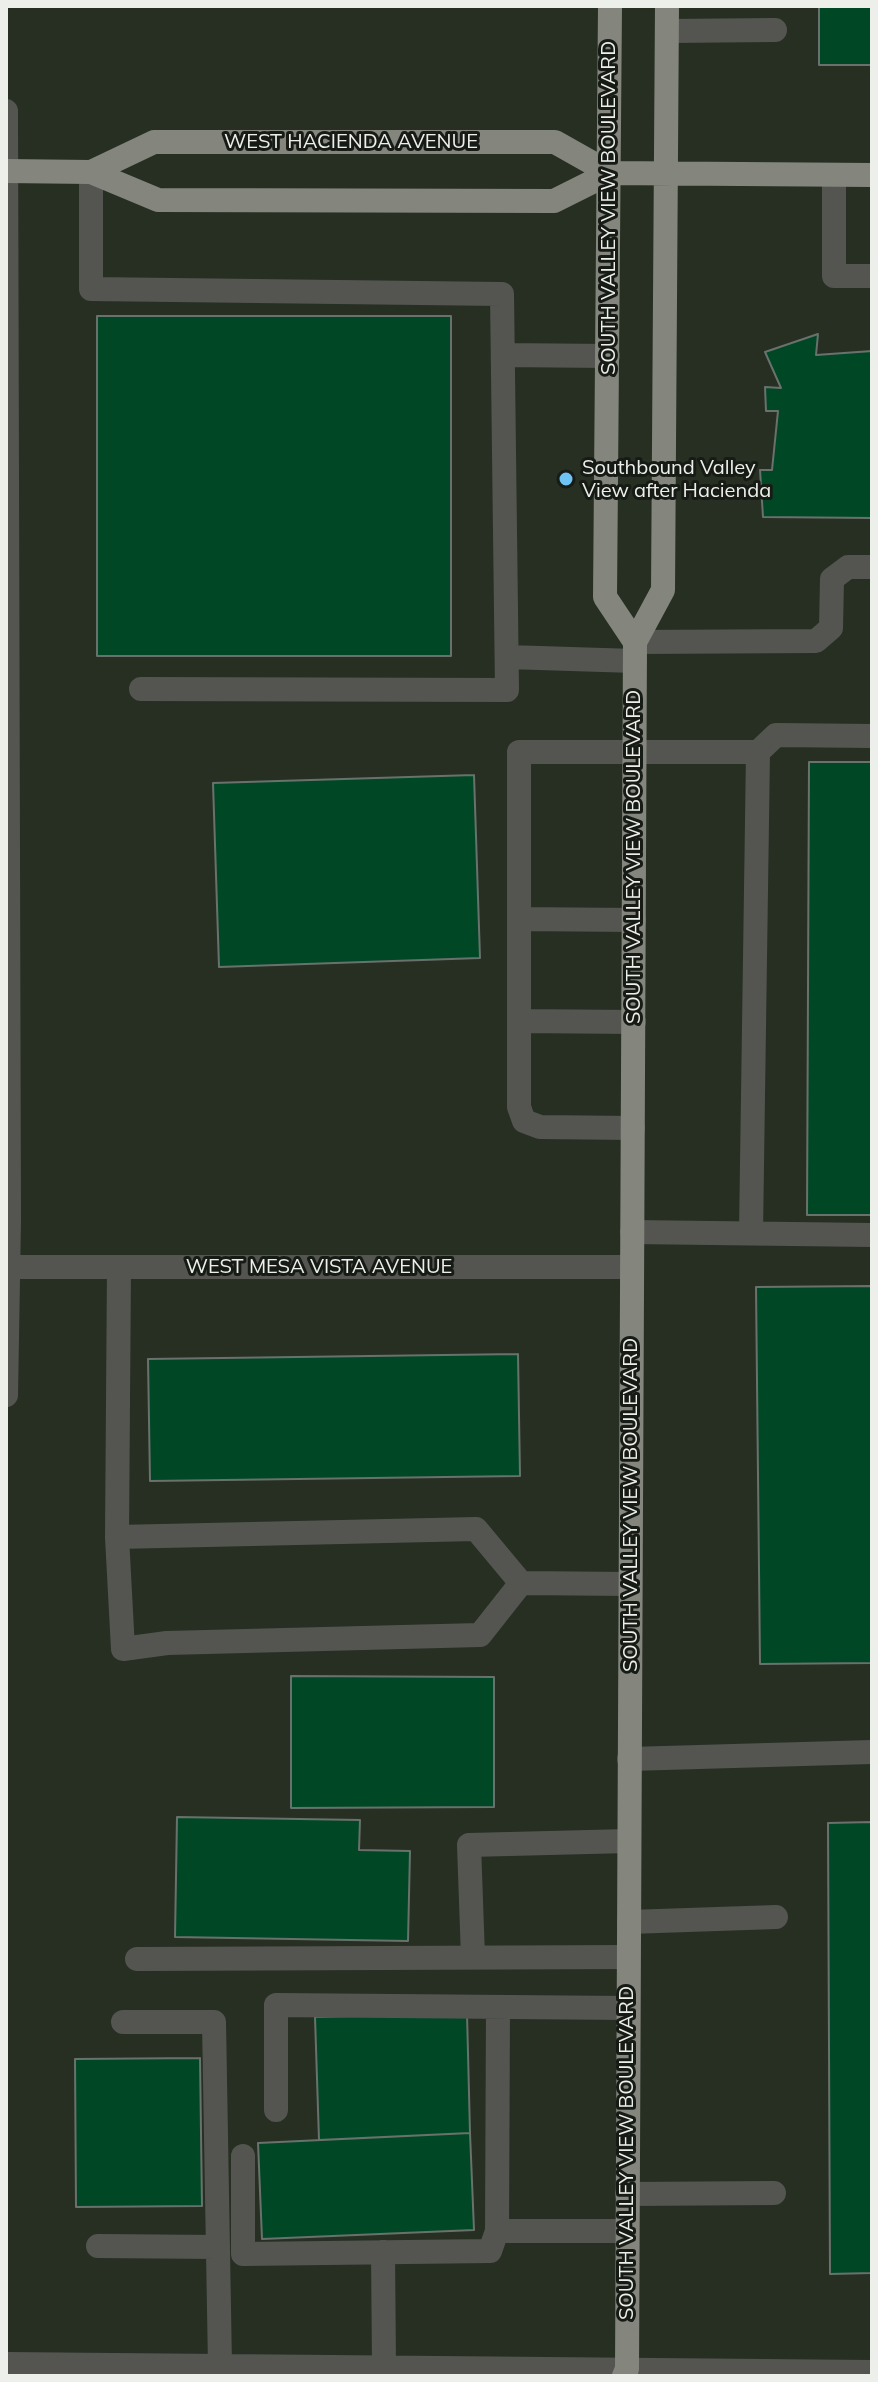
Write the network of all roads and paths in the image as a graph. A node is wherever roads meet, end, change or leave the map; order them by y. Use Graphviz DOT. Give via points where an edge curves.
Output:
graph roads {
  1 [pos="610,6"];
  2 [pos="667,6"];
  3 [pos="775,30"];
  4 [pos="667,31"];
  5 [pos="6,111"];
  6 [pos="7,171"];
  7 [pos="91,172"];
  8 [pos="610,173"];
  9 [pos="668,173"];
  10 [pos="834,175"];
  11 [pos="872,175"];
  12 [pos="872,276"];
  13 [pos="503,355"];
  14 [pos="608,356"];
  15 [pos="872,567"];
  16 [pos="635,651"];
  17 [pos="507,657"];
  18 [pos="141,689"];
  19 [pos="872,736"];
  20 [pos="635,750"];
  21 [pos="758,752"];
  22 [pos="519,919"];
  23 [pos="634,920"];
  24 [pos="519,1021"];
  25 [pos="634,1022"];
  26 [pos="633,1128"];
  27 [pos="632,1232"];
  28 [pos="751,1233"];
  29 [pos="872,1235"];
  30 [pos="8,1267"];
  31 [pos="119,1267"];
  32 [pos="632,1267"];
  33 [pos="6,1395"];
  34 [pos="6,1408"];
  35 [pos="117,1537"];
  36 [pos="521,1583"];
  37 [pos="630,1584"];
  38 [pos="872,1752"];
  39 [pos="629,1759"];
  40 [pos="629,1841"];
  41 [pos="776,1917"];
  42 [pos="629,1922"];
  43 [pos="473,1957"];
  44 [pos="628,1957"];
  45 [pos="137,1959"];
  46 [pos="498,2007"];
  47 [pos="628,2008"];
  48 [pos="123,2022"];
  49 [pos="276,2110"];
  50 [pos="243,2156"];
  51 [pos="774,2193"];
  52 [pos="627,2194"];
  53 [pos="497,2231"];
  54 [pos="627,2231"];
  55 [pos="98,2246"];
  56 [pos="218,2247"];
  57 [pos="383,2252"];
  58 [pos="6,2364"];
  59 [pos="220,2366"];
  60 [pos="384,2366"];
  61 [pos="94,2370"];
  62 [pos="272,2371"];
  63 [pos="872,2372"];
  64 [pos="627,2374"];
  1 -- 8 [label="main road, SOUTH VALLEY VIEW BOULEVARD"];
  2 -- 4 [label="main road, SOUTH VALLEY VIEW BOULEVARD"];
  3 -- 4 [label="street"];
  4 -- 9 [label="main road, SOUTH VALLEY VIEW BOULEVARD"];
  5 -- 6 [label="street"];
  6 -- 7 [label="main road, WEST HACIENDA AVENUE"];
  6 -- 30 [label="street"];
  7 -- 8 [label="main road, WEST HACIENDA AVENUE" via="158,200 554,201"];
  7 -- 8 [label="main road, WEST HACIENDA AVENUE" via="154,142 555,142"];
  7 -- 13 [label="street" via="91,289 502,294"];
  8 -- 9 [label="main road, WEST HACIENDA AVENUE"];
  8 -- 14 [label="main road, SOUTH VALLEY VIEW BOULEVARD"];
  9 -- 10 [label="main road, WEST HACIENDA AVENUE"];
  9 -- 16 [label="main road, SOUTH VALLEY VIEW BOULEVARD" via="663,590"];
  10 -- 11 [label="main road, WEST HACIENDA AVENUE"];
  10 -- 12 [label="street" via="834,276"];
  13 -- 14 [label="street"];
  13 -- 17 [label="street"];
  14 -- 16 [label="main road, SOUTH VALLEY VIEW BOULEVARD" via="605,597"];
  15 -- 16 [label="street" via="848,567 832,579 831,628 816,641"];
  16 -- 17 [label="street"];
  16 -- 20 [label="main road, SOUTH VALLEY VIEW BOULEVARD"];
  17 -- 18 [label="street" via="507,690"];
  19 -- 21 [label="street" via="776,735"];
  20 -- 21 [label="street"];
  20 -- 22 [label="street" via="519,752"];
  20 -- 23 [label="main road, SOUTH VALLEY VIEW BOULEVARD"];
  21 -- 28 [label="street"];
  22 -- 23 [label="street"];
  22 -- 24 [label="street"];
  23 -- 25 [label="main road, SOUTH VALLEY VIEW BOULEVARD"];
  24 -- 25 [label="street"];
  24 -- 26 [label="street" via="519,1107 524,1121 540,1127"];
  25 -- 26 [label="main road, SOUTH VALLEY VIEW BOULEVARD"];
  26 -- 27 [label="main road, SOUTH VALLEY VIEW BOULEVARD"];
  27 -- 28 [label="street"];
  27 -- 32 [label="main road, SOUTH VALLEY VIEW BOULEVARD"];
  28 -- 29 [label="street"];
  30 -- 31 [label="street, WEST MESA VISTA AVENUE"];
  30 -- 33 [label="street"];
  31 -- 32 [label="street, WEST MESA VISTA AVENUE"];
  31 -- 35 [label="street"];
  32 -- 37 [label="main road, SOUTH VALLEY VIEW BOULEVARD"];
  33 -- 34 [label="street"];
  35 -- 36 [label="street" via="476,1529"];
  35 -- 36 [label="street" via="123,1649 167,1643 480,1635"];
  36 -- 37 [label="street"];
  37 -- 39 [label="main road, SOUTH VALLEY VIEW BOULEVARD"];
  38 -- 39 [label="street"];
  39 -- 40 [label="main road, SOUTH VALLEY VIEW BOULEVARD"];
  40 -- 42 [label="main road, SOUTH VALLEY VIEW BOULEVARD"];
  40 -- 43 [label="street" via="469,1845"];
  41 -- 42 [label="street"];
  42 -- 44 [label="main road, SOUTH VALLEY VIEW BOULEVARD"];
  43 -- 44 [label="street"];
  43 -- 45 [label="street"];
  44 -- 47 [label="main road, SOUTH VALLEY VIEW BOULEVARD"];
  46 -- 47 [label="street"];
  46 -- 49 [label="street" via="276,2005"];
  46 -- 53 [label="street"];
  47 -- 52 [label="main road, SOUTH VALLEY VIEW BOULEVARD"];
  48 -- 56 [label="street" via="214,2022"];
  50 -- 57 [label="street" via="243,2254"];
  51 -- 52 [label="street"];
  52 -- 54 [label="main road, SOUTH VALLEY VIEW BOULEVARD"];
  53 -- 54 [label="street"];
  53 -- 57 [label="street" via="490,2251"];
  54 -- 64 [label="main road, SOUTH VALLEY VIEW BOULEVARD"];
  55 -- 56 [label="street"];
  56 -- 59 [label="street"];
  57 -- 60 [label="street"];
  58 -- 61 [label="street"];
  59 -- 61 [label="street"];
  59 -- 62 [label="street"];
  60 -- 62 [label="street"];
  60 -- 64 [label="street"];
  63 -- 64 [label="street"];
}
